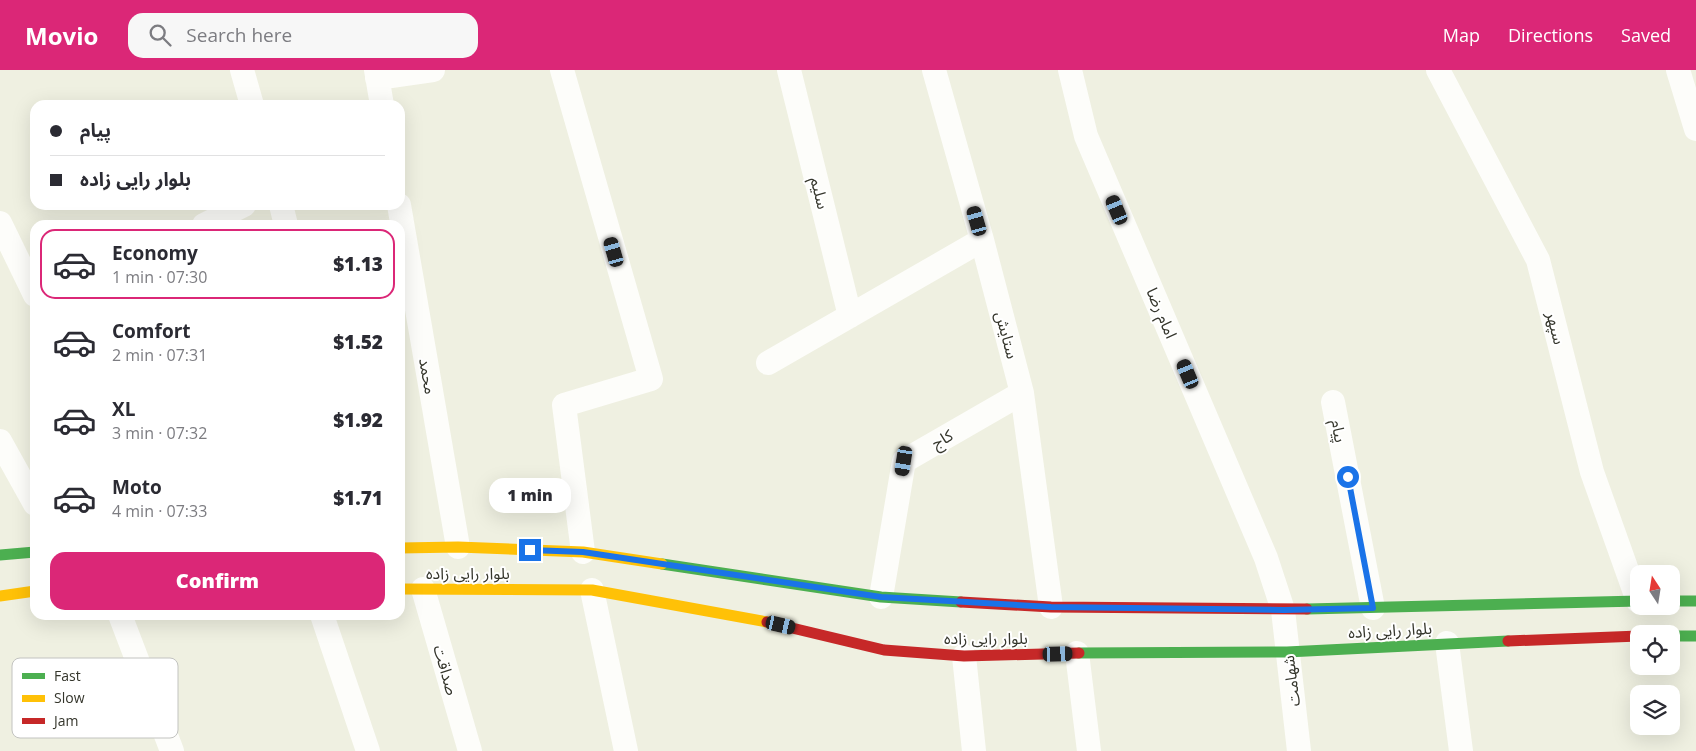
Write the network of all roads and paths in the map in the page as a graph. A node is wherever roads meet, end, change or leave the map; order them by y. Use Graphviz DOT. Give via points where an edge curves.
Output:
graph roads {
  1 [pos="242,70"];
  2 [pos="433,70"];
  3 [pos="562,70"];
  4 [pos="789,70"];
  5 [pos="934,70"];
  6 [pos="1070,70"];
  7 [pos="1438,70"];
  8 [pos="1678,70"];
  9 [pos="376,74"];
  10 [pos="251,100"];
  11 [pos="381,100"];
  12 [pos="1696,129"];
  13 [pos="234,210"];
  14 [pos="214,220"];
  15 [pos="0,223"];
  16 [pos="405,240"];
  17 [pos="982,240"];
  18 [pos="30,285"];
  19 [pos="850,316"];
  20 [pos="768,363"];
  21 [pos="1022,393"];
  22 [pos="1334,402"];
  23 [pos="0,441"];
  24 [pos="30,495"];
  25 [pos="458,547"];
  26 [pos="405,548"];
  27 [pos="30,552"];
  28 [pos="583,552"];
  29 [pos="0,555"];
  30 [pos="1630,576"];
  31 [pos="411,589"];
  32 [pos="592,590"];
  33 [pos="30,592"];
  34 [pos="0,596"];
  35 [pos="881,597"];
  36 [pos="1630,601"];
  37 [pos="1680,601"];
  38 [pos="1696,601"];
  39 [pos="1051,607"];
  40 [pos="1373,608"];
  41 [pos="1284,610"];
  42 [pos="122,620"];
  43 [pos="324,620"];
  44 [pos="1630,636"];
  45 [pos="1680,636"];
  46 [pos="1696,636"];
  47 [pos="1448,643"];
  48 [pos="1287,652"];
  49 [pos="1076,653"];
  50 [pos="964,656"];
  51 [pos="136,658"];
  52 [pos="167,738"];
  53 [pos="172,751"];
  54 [pos="368,751"];
  55 [pos="470,751"];
  56 [pos="626,751"];
  57 [pos="974,751"];
  58 [pos="1089,751"];
  59 [pos="1300,751"];
  60 [pos="1461,751"];
  1 -- 10 [label="street"];
  2 -- 9 [label="street"];
  3 -- 28 [label="street" via="651,379 564,405"];
  4 -- 19 [label="street, سلیم"];
  5 -- 17 [label="street, ستایش"];
  6 -- 41 [label="street, امام رضا" via="1086,136 1266,558"];
  7 -- 30 [label="street, سپهر" via="1538,260 1592,472"];
  8 -- 12 [label="street"];
  9 -- 11 [label="street"];
  13 -- 14 [label="street"];
  15 -- 18 [label="street"];
  16 -- 25 [label="street, محمد"];
  17 -- 19 [label="street"];
  17 -- 21 [label="street, ستایش"];
  19 -- 20 [label="street"];
  21 -- 35 [label="street, کاج" via="904,461"];
  21 -- 39 [label="street, ستایش"];
  22 -- 40 [label="street, پیام"];
  23 -- 24 [label="street"];
  25 -- 26 [label="main road, بلوار رایی زاده"];
  25 -- 28 [label="main road, بلوار رایی زاده"];
  27 -- 29 [label="main road"];
  28 -- 35 [label="main road, بلوار رایی زاده" via="755,584"];
  31 -- 32 [label="main road, بلوار رایی زاده"];
  31 -- 55 [label="street, صداقت"];
  32 -- 50 [label="main road, بلوار رایی زاده" via="748,613 884,650"];
  32 -- 56 [label="street"];
  33 -- 34 [label="main road"];
  35 -- 39 [label="main road, بلوار رایی زاده"];
  36 -- 40 [label="main road, بلوار رایی زاده"];
  37 -- 38 [label="main road"];
  39 -- 41 [label="main road, بلوار رایی زاده"];
  40 -- 41 [label="main road, بلوار رایی زاده"];
  41 -- 48 [label="street, شهامت"];
  42 -- 51 [label="street"];
  43 -- 54 [label="street"];
  44 -- 47 [label="main road, بلوار رایی زاده"];
  45 -- 46 [label="main road"];
  47 -- 48 [label="main road, بلوار رایی زاده"];
  47 -- 60 [label="street"];
  48 -- 49 [label="main road, بلوار رایی زاده"];
  48 -- 59 [label="street, شهامت"];
  49 -- 50 [label="main road, بلوار رایی زاده"];
  49 -- 58 [label="street"];
  50 -- 57 [label="street"];
  52 -- 53 [label="street"];
}
